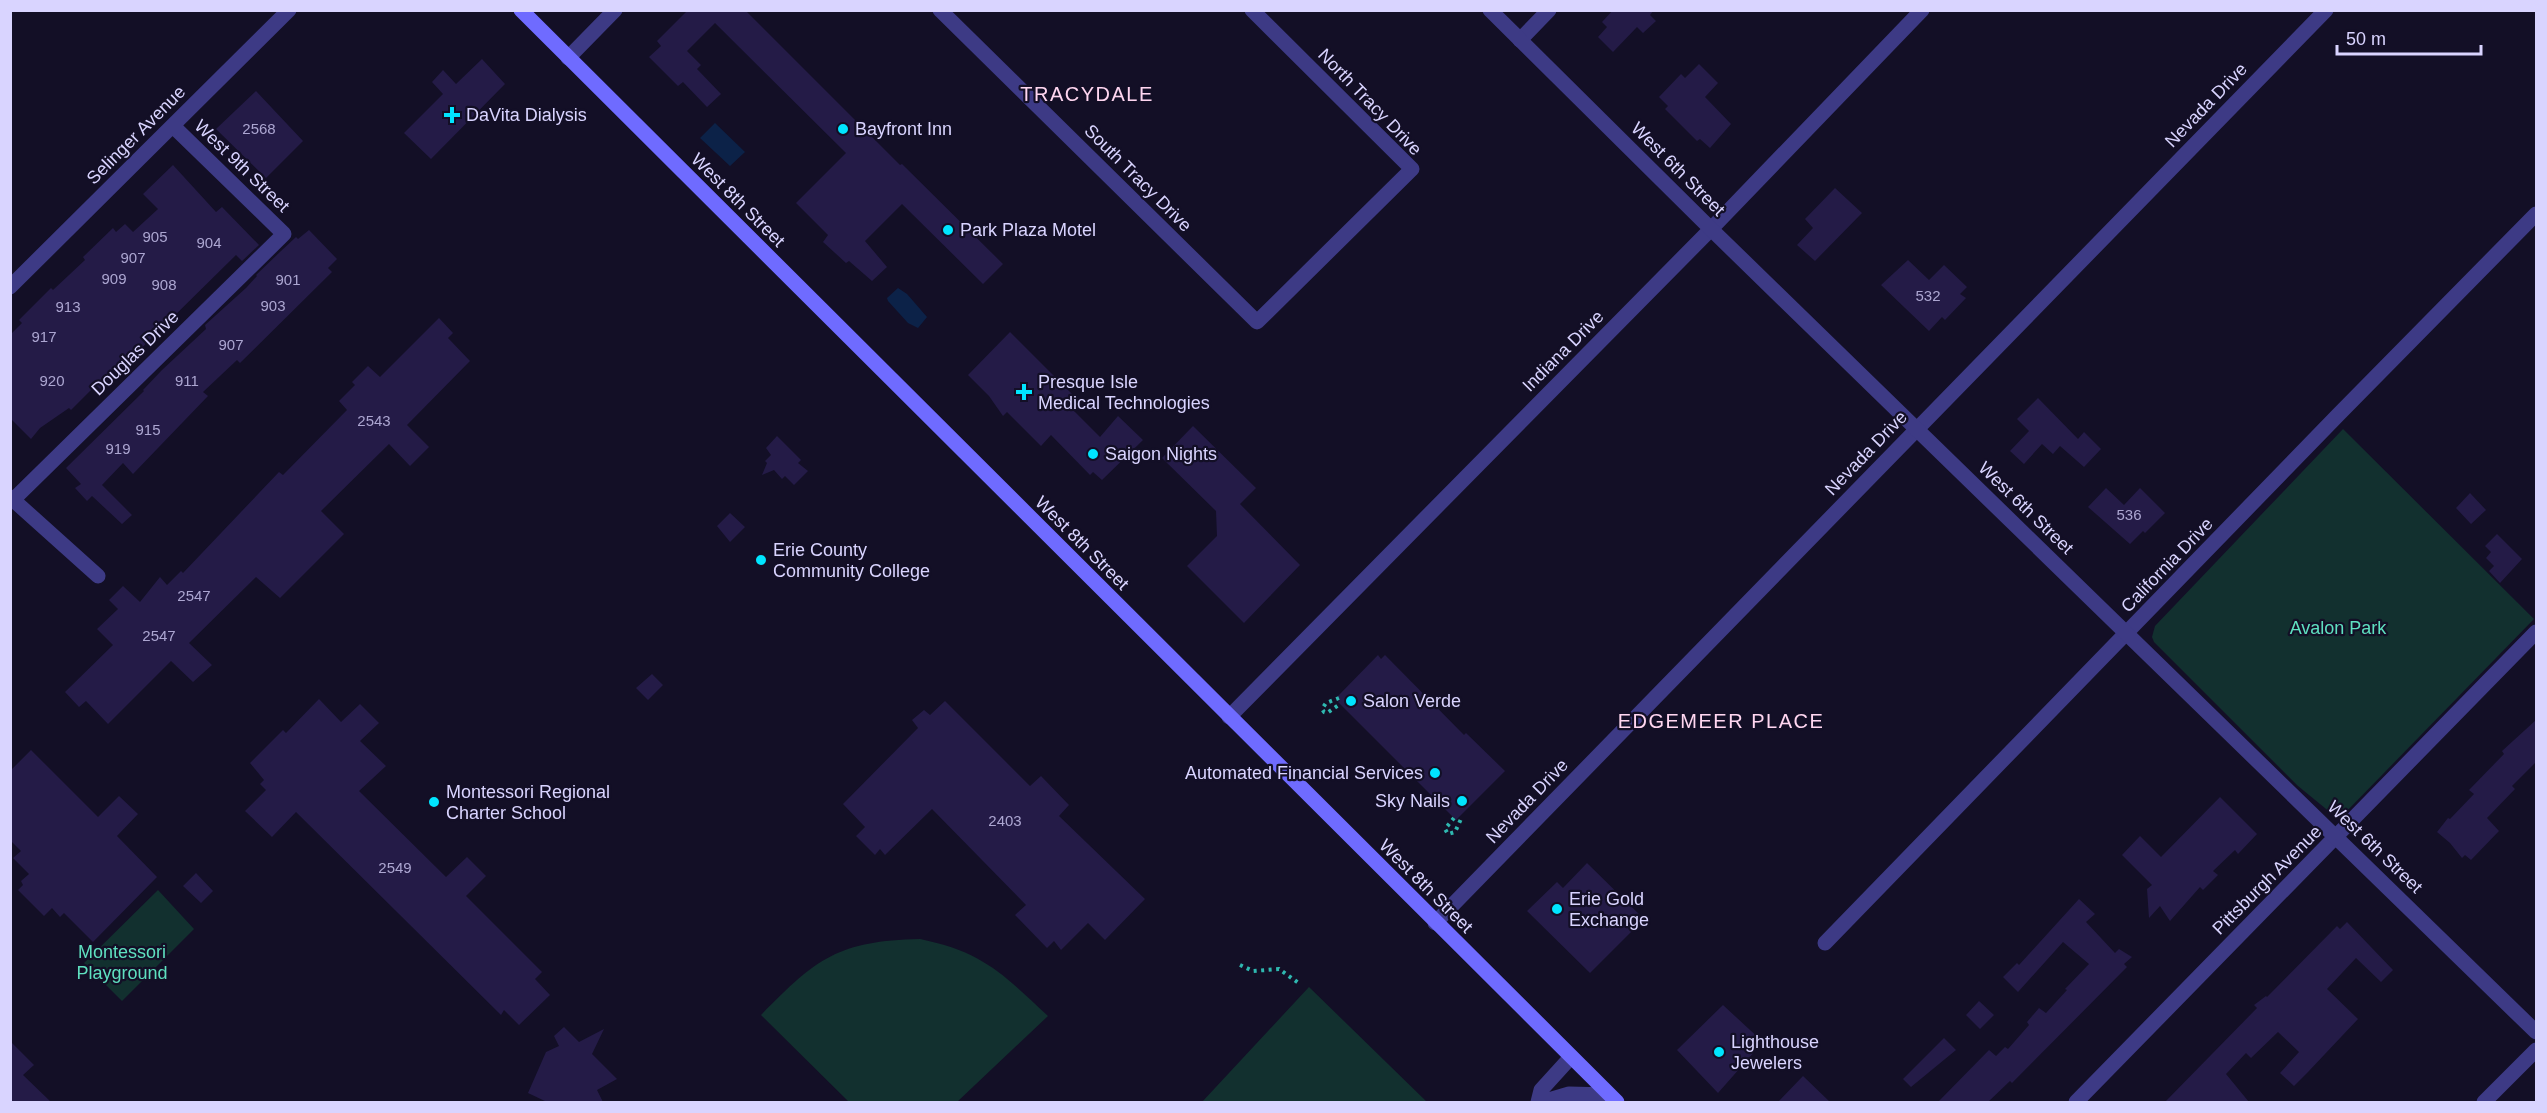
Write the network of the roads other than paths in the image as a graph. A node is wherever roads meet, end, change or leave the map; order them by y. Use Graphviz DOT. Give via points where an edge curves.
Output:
graph roads {
  1 [pos="289,10"];
  2 [pos="521,10"];
  3 [pos="615,10"];
  4 [pos="940,10"];
  5 [pos="1252,10"];
  6 [pos="1490,10"];
  7 [pos="1549,10"];
  8 [pos="1922,10"];
  9 [pos="2326,10"];
  10 [pos="1520,40"];
  11 [pos="568,58"];
  12 [pos="173,126"];
  13 [pos="2536,214"];
  14 [pos="1711,229"];
  15 [pos="284,234"];
  16 [pos="10,287"];
  17 [pos="1257,322"];
  18 [pos="1916,429"];
  19 [pos="12,498"];
  20 [pos="98,576"];
  21 [pos="2127,632"];
  22 [pos="2536,632"];
  23 [pos="1229,717"];
  24 [pos="2337,837"];
  25 [pos="1435,923"];
  26 [pos="1826,943"];
  27 [pos="2536,1032"];
  28 [pos="2536,1050"];
  29 [pos="1571,1057"];
  30 [pos="1613,1099"];
  31 [pos="1540,1102"];
  32 [pos="2076,1102"];
  33 [pos="2484,1102"];
  1 -- 12 [label="street, Selinger Avenue"];
  2 -- 11 [label="main road, West 8th Street"];
  3 -- 11 [label="street"];
  4 -- 17 [label="street, South Tracy Drive"];
  5 -- 17 [label="street, North Tracy Drive" via="1412,169"];
  6 -- 10 [label="street, West 6th Street"];
  7 -- 10 [label="street"];
  8 -- 14 [label="street, Indiana Drive"];
  9 -- 18 [label="street, Nevada Drive"];
  10 -- 14 [label="street, West 6th Street"];
  11 -- 23 [label="main road, West 8th Street"];
  12 -- 15 [label="street, West 9th Street"];
  12 -- 16 [label="street, Selinger Avenue"];
  13 -- 21 [label="street, California Drive"];
  14 -- 18 [label="street, West 6th Street"];
  14 -- 23 [label="street, Indiana Drive"];
  15 -- 19 [label="street, Douglas Drive"];
  18 -- 21 [label="street, West 6th Street"];
  18 -- 25 [label="street, Nevada Drive"];
  19 -- 20 [label="street"];
  21 -- 24 [label="street, West 6th Street"];
  21 -- 26 [label="street, California Drive"];
  22 -- 24 [label="street, Pittsburgh Avenue"];
  23 -- 25 [label="main road, West 8th Street"];
  24 -- 27 [label="street, West 6th Street"];
  24 -- 32 [label="street, Pittsburgh Avenue"];
  25 -- 29 [label="main road, West 8th Street"];
  28 -- 33 [label="street"];
  29 -- 30 [label="main road, West 8th Street"];
  29 -- 31 [label="street" via="1541,1090"];
  30 -- 31 [label="street" via="1569,1094"];
}
